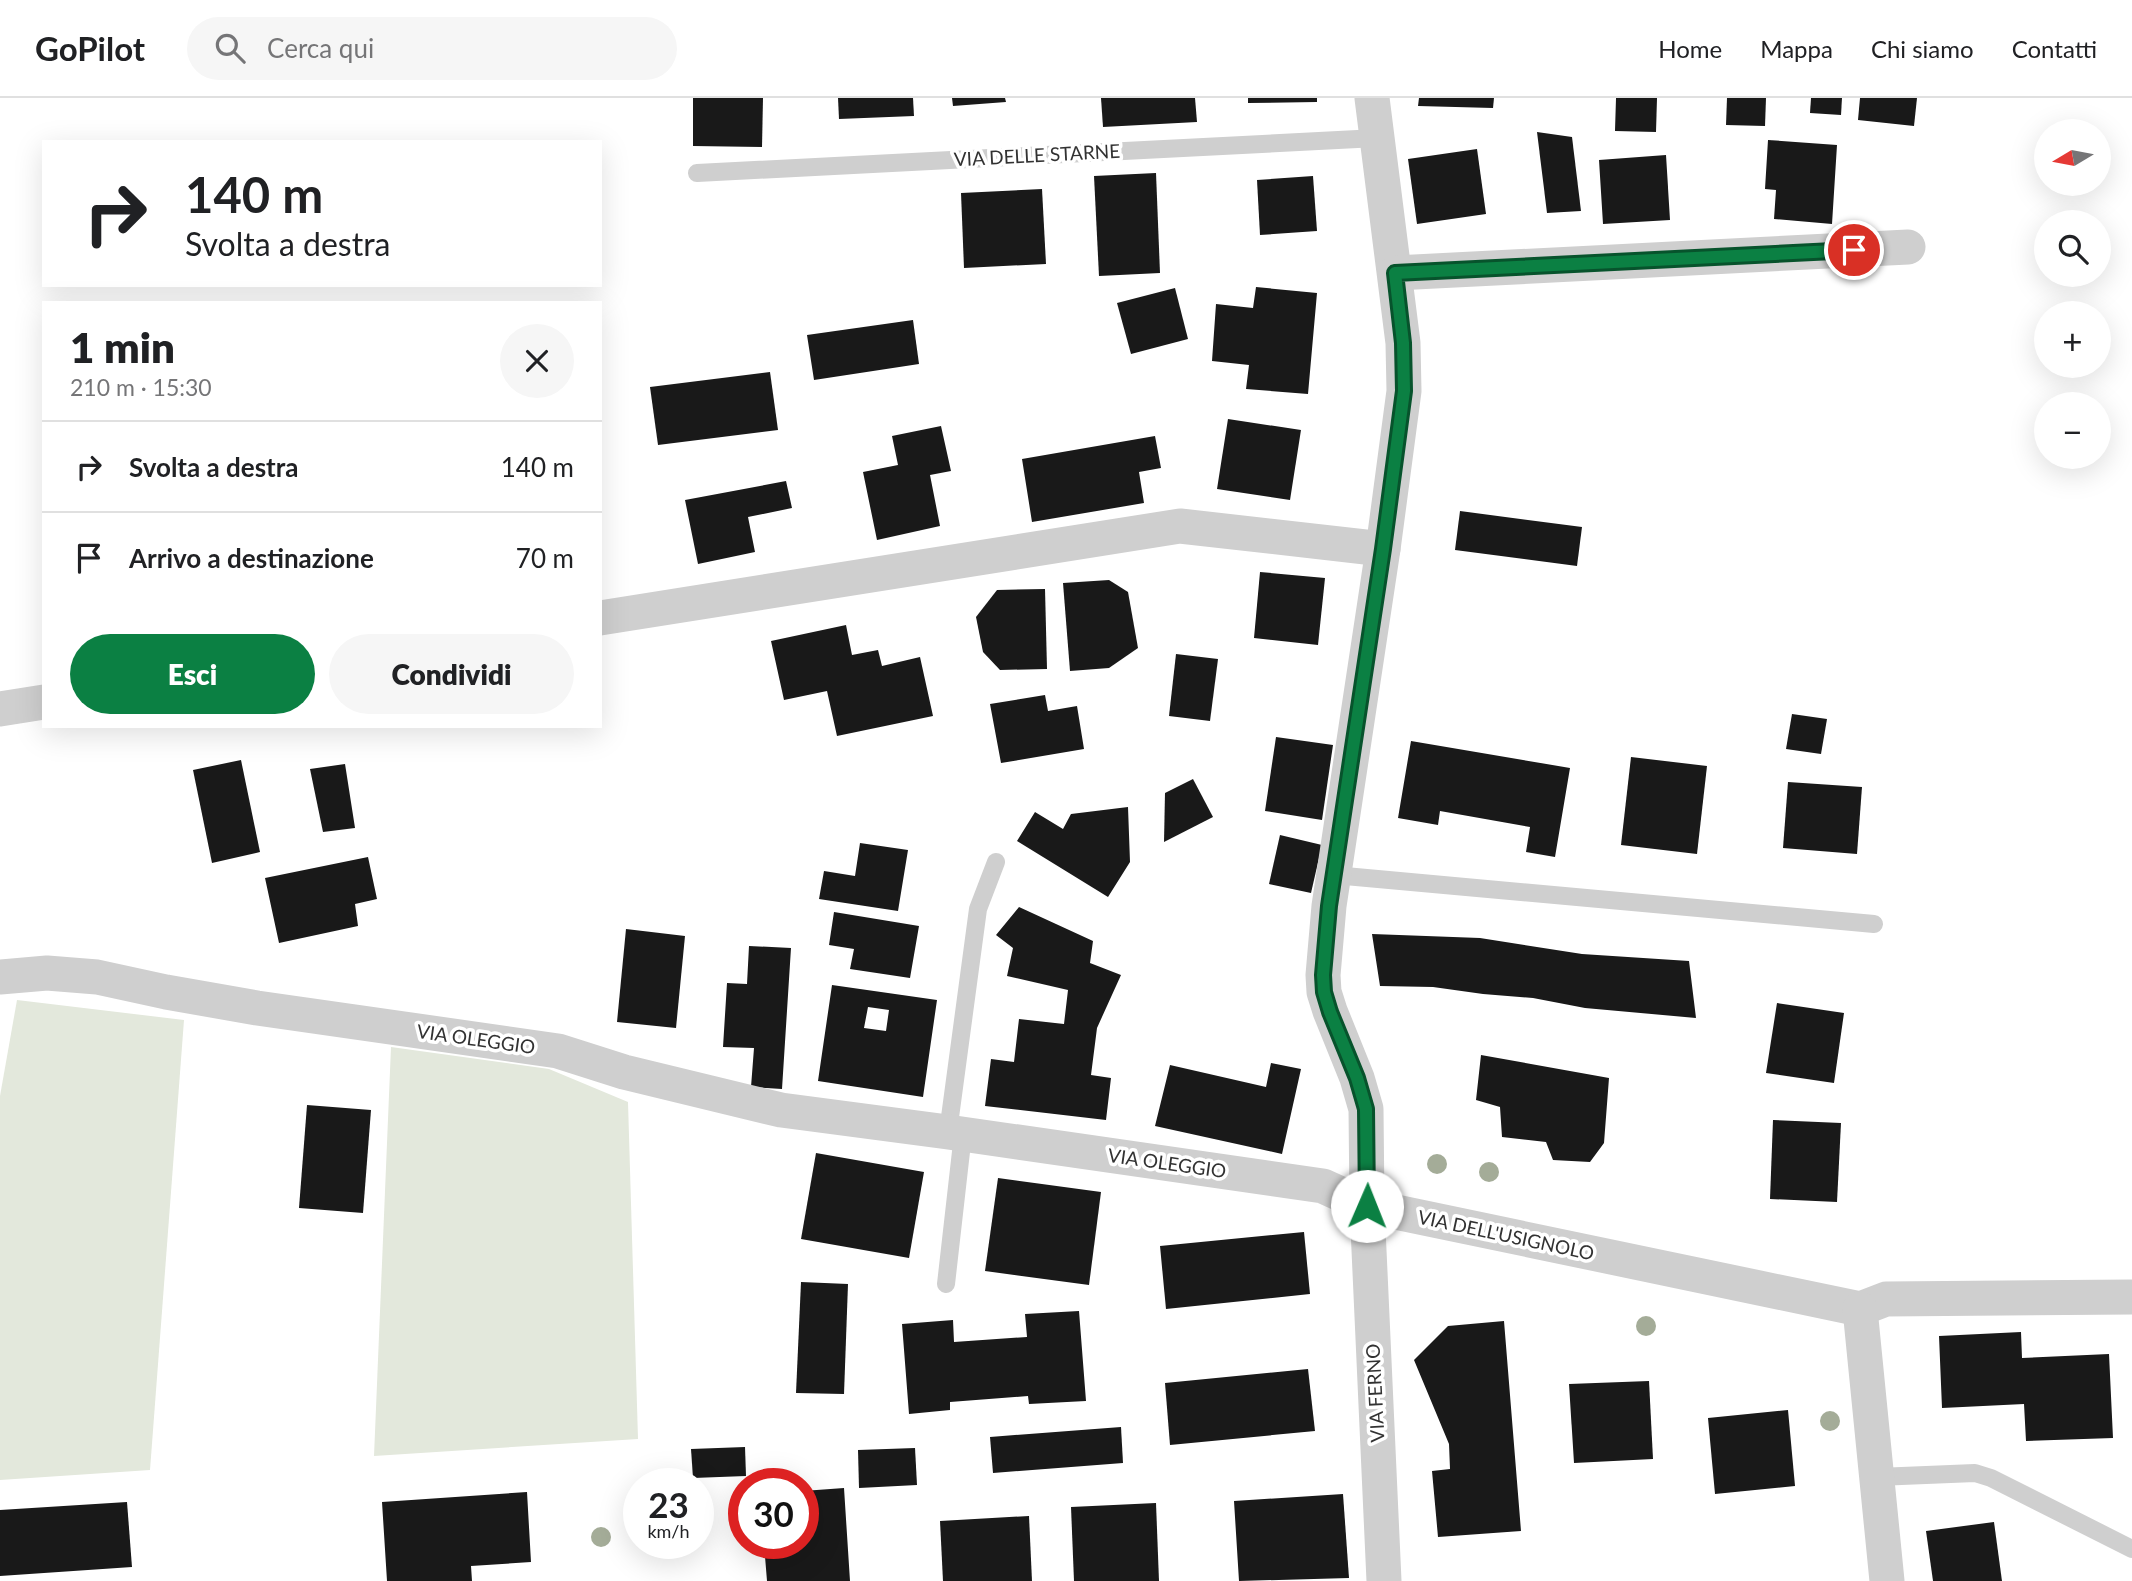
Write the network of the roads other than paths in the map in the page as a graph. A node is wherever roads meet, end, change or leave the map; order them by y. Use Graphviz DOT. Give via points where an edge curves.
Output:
graph roads {
  1 [pos="1372,98"];
  2 [pos="1377,138"];
  3 [pos="697,173"];
  4 [pos="1908,247"];
  5 [pos="1395,273"];
  6 [pos="1383,549"];
  7 [pos="602,618"];
  8 [pos="42,702"];
  9 [pos="0,709"];
  10 [pos="996,862"];
  11 [pos="1334,874"];
  12 [pos="1874,925"];
  13 [pos="0,977"];
  14 [pos="956,1133"];
  15 [pos="1367,1206"];
  16 [pos="946,1284"];
  17 [pos="2132,1297"];
  18 [pos="1860,1309"];
  19 [pos="1877,1476"];
  20 [pos="2132,1549"];
  21 [pos="1384,1581"];
  22 [pos="1887,1581"];
  1 -- 2 [label="street"];
  2 -- 3 [label="lane, VIA DELLE STARNE"];
  2 -- 5 [label="street"];
  4 -- 5 [label="street"];
  5 -- 6 [label="street" via="1404,391"];
  6 -- 7 [label="street" via="1180,526"];
  6 -- 11 [label="street"];
  8 -- 9 [label="street"];
  10 -- 14 [label="lane" via="978,909"];
  11 -- 12 [label="lane"];
  11 -- 15 [label="street" via="1324,992 1366,1109"];
  13 -- 14 [label="street, VIA OLEGGIO" via="47,973 97,976 257,1008 558,1051 781,1110"];
  14 -- 15 [label="street, VIA OLEGGIO" via="1323,1186"];
  14 -- 16 [label="lane"];
  15 -- 18 [label="street, VIA DELL'USIGNOLO"];
  15 -- 21 [label="street, VIA FERNO"];
  17 -- 18 [label="street" via="1886,1299"];
  18 -- 19 [label="street"];
  19 -- 20 [label="lane" via="1975,1473"];
  19 -- 22 [label="street"];
}
